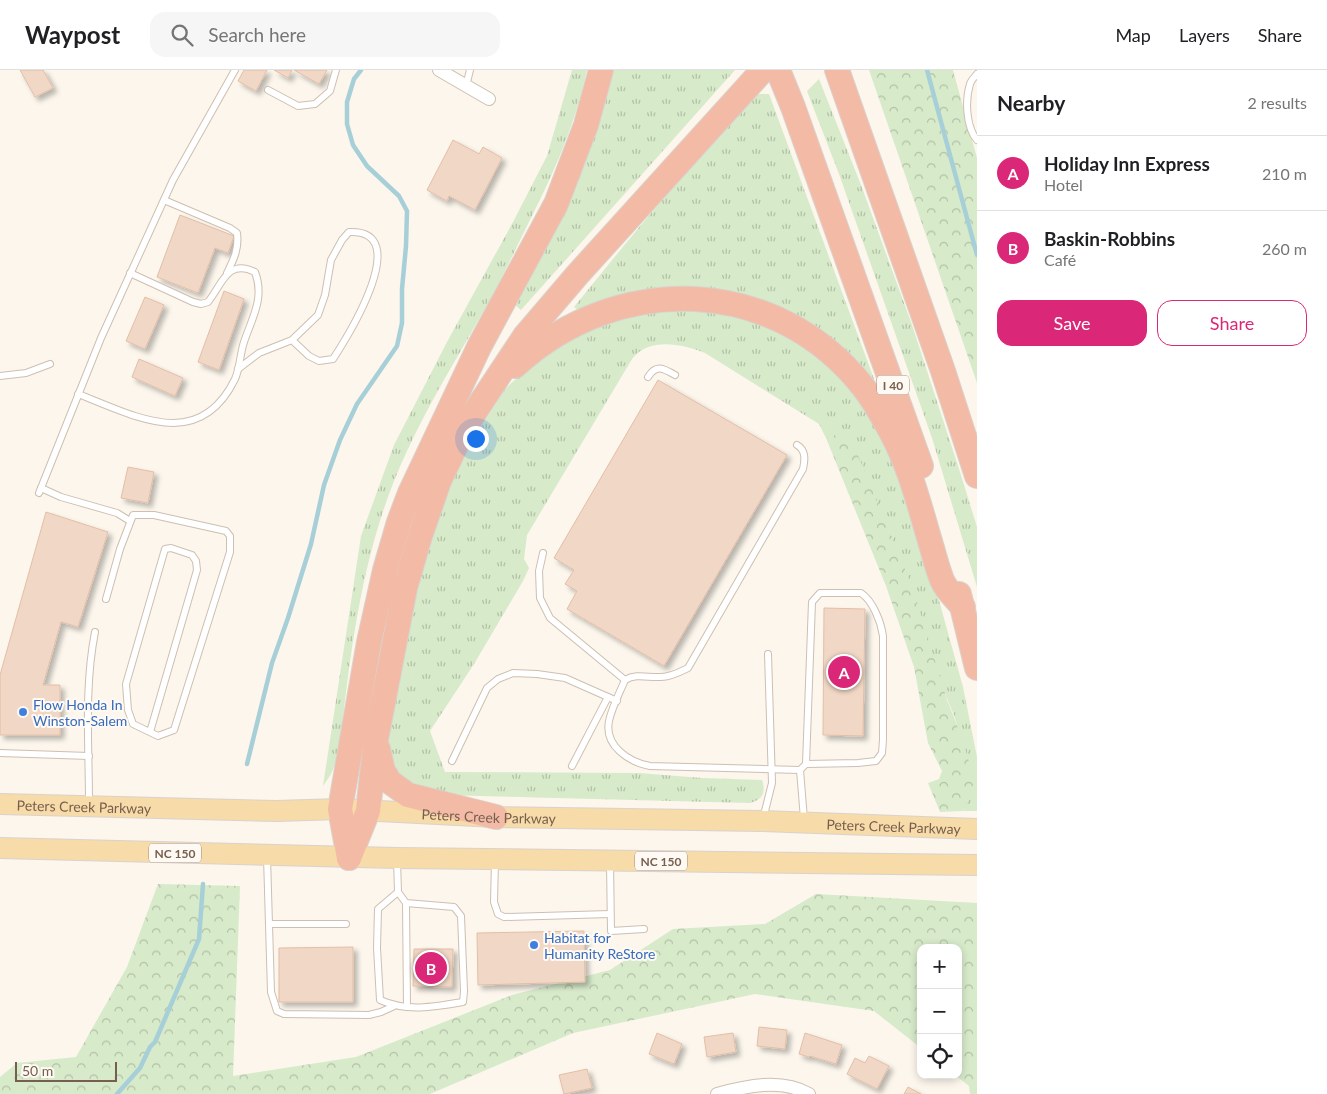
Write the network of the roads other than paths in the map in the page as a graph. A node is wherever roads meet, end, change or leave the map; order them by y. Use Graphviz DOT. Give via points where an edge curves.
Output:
graph roads {
  1 [pos="235,70"];
  2 [pos="336,70"];
  3 [pos="439,70"];
  4 [pos="470,70"];
  5 [pos="601,70"];
  6 [pos="743,70"];
  7 [pos="763,70"];
  8 [pos="778,70"];
  9 [pos="837,70"];
  10 [pos="977,74"];
  11 [pos="466,86"];
  12 [pos="268,90"];
  13 [pos="489,99"];
  14 [pos="977,140"];
  15 [pos="164,200"];
  16 [pos="227,273"];
  17 [pos="130,274"];
  18 [pos="292,340"];
  19 [pos="50,364"];
  20 [pos="238,369"];
  21 [pos="674,375"];
  22 [pos="0,376"];
  23 [pos="648,377"];
  24 [pos="78,394"];
  25 [pos="476,410"];
  26 [pos="797,445"];
  27 [pos="977,476"];
  28 [pos="410,493"];
  29 [pos="130,521"];
  30 [pos="543,553"];
  31 [pos="106,599"];
  32 [pos="963,607"];
  33 [pos="95,632"];
  34 [pos="768,654"];
  35 [pos="977,668"];
  36 [pos="625,680"];
  37 [pos="608,697"];
  38 [pos="616,701"];
  39 [pos="150,732"];
  40 [pos="376,739"];
  41 [pos="0,753"];
  42 [pos="89,756"];
  43 [pos="452,761"];
  44 [pos="806,764"];
  45 [pos="572,766"];
  46 [pos="772,769"];
  47 [pos="800,770"];
  48 [pos="0,804"];
  49 [pos="89,806"];
  50 [pos="340,809"];
  51 [pos="368,811"];
  52 [pos="496,817"];
  53 [pos="762,821"];
  54 [pos="804,822"];
  55 [pos="972,829"];
  56 [pos="0,848"];
  57 [pos="267,856"];
  58 [pos="349,858"];
  59 [pos="397,858"];
  60 [pos="495,859"];
  61 [pos="610,860"];
  62 [pos="975,865"];
  63 [pos="398,892"];
  64 [pos="406,903"];
  65 [pos="610,914"];
  66 [pos="269,924"];
  67 [pos="346,924"];
  68 [pos="644,929"];
  69 [pos="394,1006"];
  70 [pos="407,1007"];
  71 [pos="717,1094"];
  72 [pos="809,1094"];
  1 -- 15 [label="lane"];
  2 -- 12 [label="lane" via="330,91 316,104 298,106"];
  3 -- 11 [label="street"];
  4 -- 11 [label="lane"];
  5 -- 28 [label="highway" via="586,125 556,204 479,347"];
  6 -- 28 [label="highway" via="546,289 508,336 469,393"];
  7 -- 25 [label="highway" via="525,336"];
  8 -- 32 [label="highway, I 40" via="920,461"];
  9 -- 27 [label="highway"];
  10 -- 14 [label="lane" via="970,82 967,105"];
  11 -- 13 [label="street"];
  15 -- 16 [label="lane" via="237,232 236,256"];
  15 -- 17 [label="lane"];
  16 -- 17 [label="lane" via="208,302 201,304"];
  16 -- 20 [label="lane" via="247,268 255,272 259,282 255,316"];
  17 -- 24 [label="lane"];
  18 -- 18 [label="lane" via="319,361 333,358 370,290 377,263 375,243 370,236 349,232 342,240 331,260 318,315"];
  18 -- 20 [label="lane" via="259,353"];
  19 -- 22 [label="lane" via="26,373"];
  20 -- 24 [label="lane" via="224,398 212,410 196,420 178,424 135,416"];
  21 -- 23 [label="lane" via="656,368"];
  24 -- 29 [label="lane" via="40,490 117,513"];
  25 -- 32 [label="highway" via="512,369 543,341 604,312 631,304 681,298 754,310 805,335 827,351 864,388 904,459 942,582"];
  25 -- 40 [label="highway" via="439,480 420,536 405,588"];
  26 -- 36 [label="lane" via="805,457 803,468 688,668 671,676 633,676"];
  28 -- 50 [label="highway" via="385,570"];
  29 -- 31 [label="lane"];
  29 -- 39 [label="lane" via="133,515 154,515 226,531 230,536 230,552 174,730 158,736"];
  30 -- 36 [label="lane" via="539,571 540,598 550,618"];
  32 -- 35 [label="highway, I 40"];
  33 -- 42 [label="lane" via="90,657"];
  34 -- 46 [label="lane"];
  36 -- 38 [label="lane"];
  37 -- 38 [label="lane"];
  37 -- 43 [label="lane" via="566,678 514,673 498,679 487,688"];
  37 -- 45 [label="lane"];
  38 -- 46 [label="lane" via="609,721 611,739 619,750 638,764"];
  39 -- 39 [label="lane" via="133,724 128,710 126,684 165,549 171,548 192,555 197,570"];
  40 -- 51 [label="highway"];
  40 -- 52 [label="highway" via="383,771 398,790"];
  41 -- 42 [label="lane"];
  42 -- 49 [label="lane"];
  44 -- 44 [label="lane" via="812,602 820,593 861,594 866,596 882,631 882,753 876,761"];
  44 -- 47 [label="lane"];
  46 -- 47 [label="lane"];
  46 -- 53 [label="lane" via="772,783"];
  47 -- 54 [label="lane"];
  48 -- 49 [label="main road, Peters Creek Parkway"];
  49 -- 50 [label="main road, Peters Creek Parkway"];
  50 -- 51 [label="main road, Peters Creek Parkway"];
  50 -- 58 [label="highway"];
  51 -- 52 [label="main road, Peters Creek Parkway"];
  51 -- 58 [label="highway"];
  52 -- 53 [label="main road, Peters Creek Parkway"];
  53 -- 54 [label="main road, Peters Creek Parkway"];
  54 -- 55 [label="main road, Peters Creek Parkway"];
  56 -- 57 [label="main road, NC 150"];
  57 -- 58 [label="main road, NC 150"];
  57 -- 66 [label="lane"];
  58 -- 59 [label="main road, NC 150"];
  59 -- 60 [label="main road, NC 150"];
  59 -- 63 [label="lane"];
  60 -- 61 [label="main road, NC 150"];
  60 -- 65 [label="lane" via="494,902 498,914 504,917"];
  61 -- 62 [label="main road, NC 150"];
  61 -- 65 [label="lane"];
  63 -- 64 [label="lane"];
  63 -- 69 [label="lane" via="378,909 380,1000"];
  64 -- 70 [label="lane"];
  64 -- 70 [label="lane" via="454,907 462,916 464,991 463,1002 429,1008"];
  65 -- 68 [label="lane" via="611,931"];
  66 -- 67 [label="lane"];
  66 -- 69 [label="lane" via="271,992 277,1010 284,1014 369,1015"];
  69 -- 70 [label="lane"];
  71 -- 72 [label="street" via="781,1085"];
}
